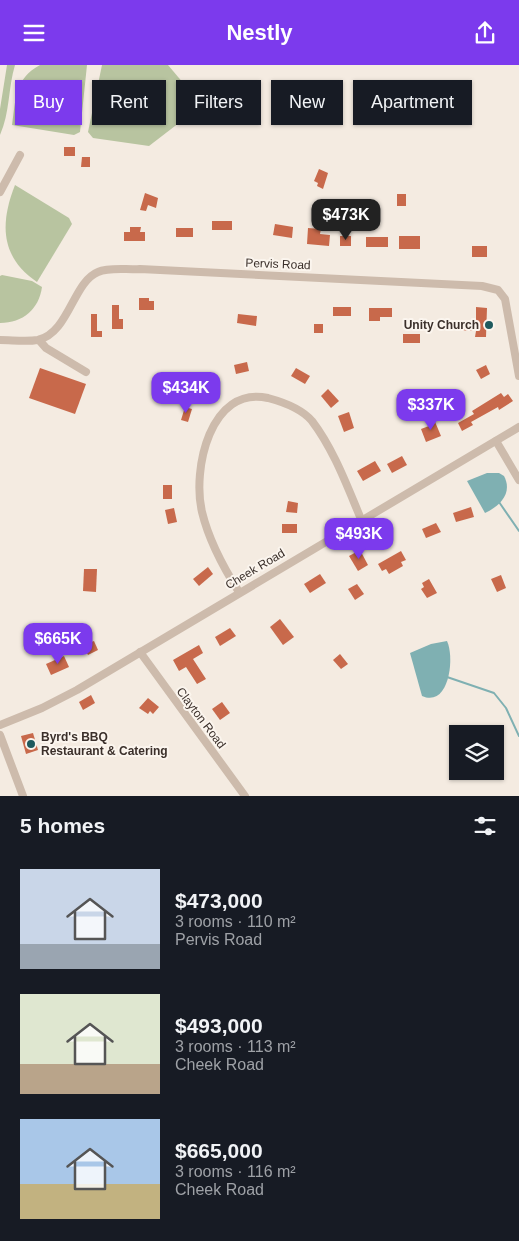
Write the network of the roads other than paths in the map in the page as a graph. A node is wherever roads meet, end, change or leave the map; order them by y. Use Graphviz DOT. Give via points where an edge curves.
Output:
graph roads {
  1 [pos="20,155"];
  2 [pos="0,192"];
  3 [pos="0,340"];
  4 [pos="39,340"];
  5 [pos="86,372"];
  6 [pos="519,376"];
  7 [pos="519,427"];
  8 [pos="496,441"];
  9 [pos="519,480"];
  10 [pos="362,519"];
  11 [pos="239,592"];
  12 [pos="140,652"];
  13 [pos="0,725"];
  14 [pos="0,735"];
  15 [pos="23,796"];
  16 [pos="245,796"];
  1 -- 2 [label="street"];
  3 -- 4 [label="street"];
  4 -- 5 [label="street" via="46,348"];
  4 -- 6 [label="street, Pervis Road" via="64,318 92,275 103,271 140,269 482,286 498,291 505,299"];
  7 -- 8 [label="street, Cheek Road"];
  8 -- 9 [label="street"];
  8 -- 10 [label="street, Cheek Road"];
  10 -- 11 [label="street, Cheek Road"];
  10 -- 11 [label="street" via="325,440 311,420 279,401 252,396 234,401 213,426 202,461 200,496 211,539"];
  11 -- 12 [label="street, Cheek Road"];
  12 -- 13 [label="street, Cheek Road" via="60,699"];
  12 -- 16 [label="street, Clayton Road"];
  14 -- 15 [label="street"];
}
